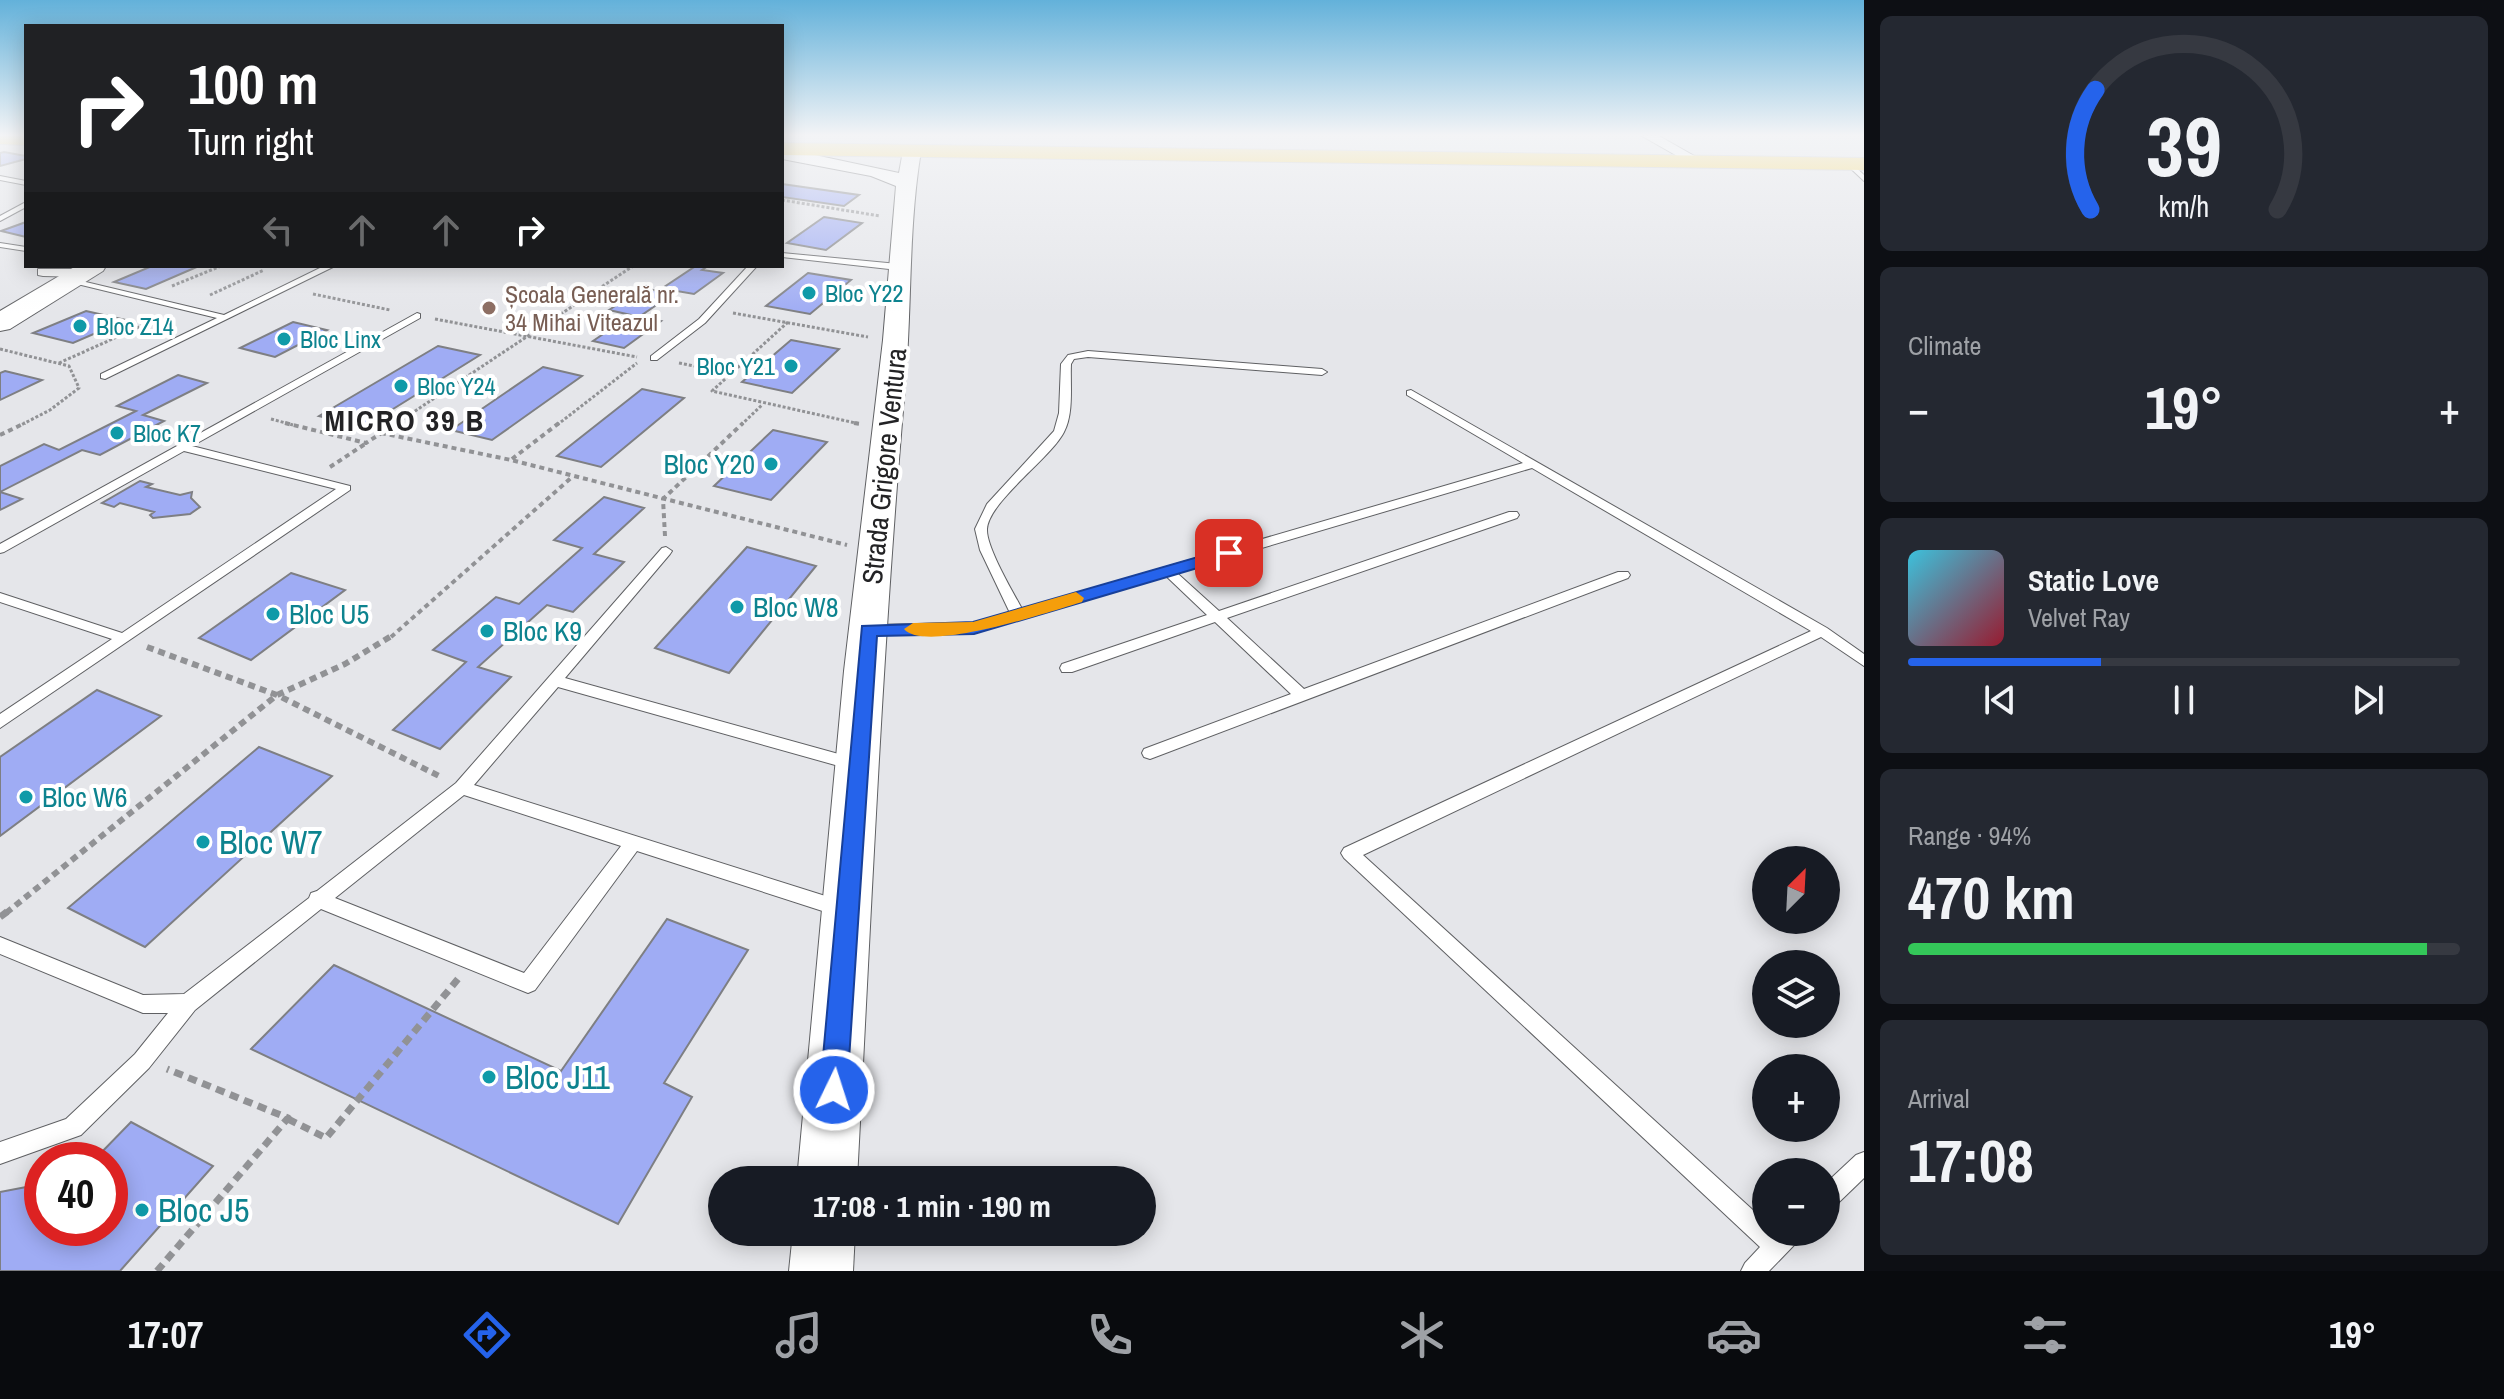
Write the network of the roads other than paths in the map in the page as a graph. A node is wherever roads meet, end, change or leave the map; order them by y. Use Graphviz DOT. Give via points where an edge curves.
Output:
graph roads {
  1 [pos="906,195"];
  2 [pos="24,205"];
  3 [pos="0,219"];
  4 [pos="0,245"];
  5 [pos="24,249"];
  6 [pos="784,255"];
  7 [pos="898,267"];
  8 [pos="327,268"];
  9 [pos="751,268"];
  10 [pos="69,272"];
  11 [pos="0,297"];
  12 [pos="417,316"];
  13 [pos="223,317"];
  14 [pos="0,323"];
  15 [pos="654,358"];
  16 [pos="1322,372"];
  17 [pos="105,376"];
  18 [pos="1411,393"];
  19 [pos="183,447"];
  20 [pos="1532,464"];
  21 [pos="1513,515"];
  22 [pos="0,549"];
  23 [pos="666,551"];
  24 [pos="1168,571"];
  25 [pos="1623,575"];
  26 [pos="0,597"];
  27 [pos="1018,615"];
  28 [pos="1217,616"];
  29 [pos="869,630"];
  30 [pos="1822,631"];
  31 [pos="123,638"];
  32 [pos="1864,661"];
  33 [pos="1067,668"];
  34 [pos="556,681"];
  35 [pos="1301,695"];
  36 [pos="0,722"];
  37 [pos="1150,753"];
  38 [pos="859,766"];
  39 [pos="462,788"];
  40 [pos="632,844"];
  41 [pos="317,899"];
  42 [pos="846,911"];
  43 [pos="0,945"];
  44 [pos="188,1003"];
  45 [pos="0,1153"];
  46 [pos="1864,1163"];
  47 [pos="828,1166"];
  48 [pos="1840,1186"];
  49 [pos="1752,1211"];
  50 [pos="823,1246"];
  51 [pos="1776,1246"];
  52 [pos="821,1271"];
  53 [pos="1753,1271"];
  1 -- 7 [label="street, Strada Grigore Ventura"];
  2 -- 3 [label="lane"];
  4 -- 5 [label="lane"];
  6 -- 7 [label="lane"];
  7 -- 29 [label="street, Strada Grigore Ventura" via="896,343"];
  8 -- 13 [label="lane"];
  9 -- 15 [label="lane" via="702,321"];
  10 -- 11 [label="main road"];
  10 -- 13 [label="lane" via="141,299"];
  10 -- 14 [label="main road"];
  12 -- 19 [label="lane"];
  13 -- 17 [label="lane"];
  16 -- 27 [label="lane" via="1088,354 1071,357 1059,432 991,507 981,529"];
  18 -- 20 [label="lane"];
  19 -- 22 [label="lane"];
  19 -- 31 [label="lane" via="346,488"];
  20 -- 24 [label="lane"];
  20 -- 30 [label="lane"];
  21 -- 28 [label="lane"];
  23 -- 34 [label="lane"];
  24 -- 27 [label="lane"];
  24 -- 28 [label="lane"];
  25 -- 35 [label="lane"];
  26 -- 31 [label="lane"];
  27 -- 29 [label="lane" via="974,628"];
  28 -- 33 [label="lane"];
  28 -- 35 [label="lane"];
  29 -- 38 [label="street, Strada Grigore Ventura"];
  30 -- 32 [label="lane"];
  30 -- 49 [label="lane" via="1350,853"];
  31 -- 36 [label="lane"];
  34 -- 38 [label="lane"];
  34 -- 39 [label="lane"];
  35 -- 37 [label="lane"];
  38 -- 42 [label="street, Strada Grigore Ventura"];
  39 -- 40 [label="lane"];
  39 -- 41 [label="lane"];
  40 -- 41 [label="lane" via="528,984"];
  40 -- 42 [label="lane"];
  41 -- 44 [label="lane"];
  42 -- 47 [label="street, Strada Grigore Ventura"];
  43 -- 44 [label="lane" via="143,1004"];
  44 -- 45 [label="lane" via="142,1061 73,1127"];
  46 -- 48 [label="lane"];
  50 -- 52 [label="street"];
  51 -- 53 [label="lane"];
}
